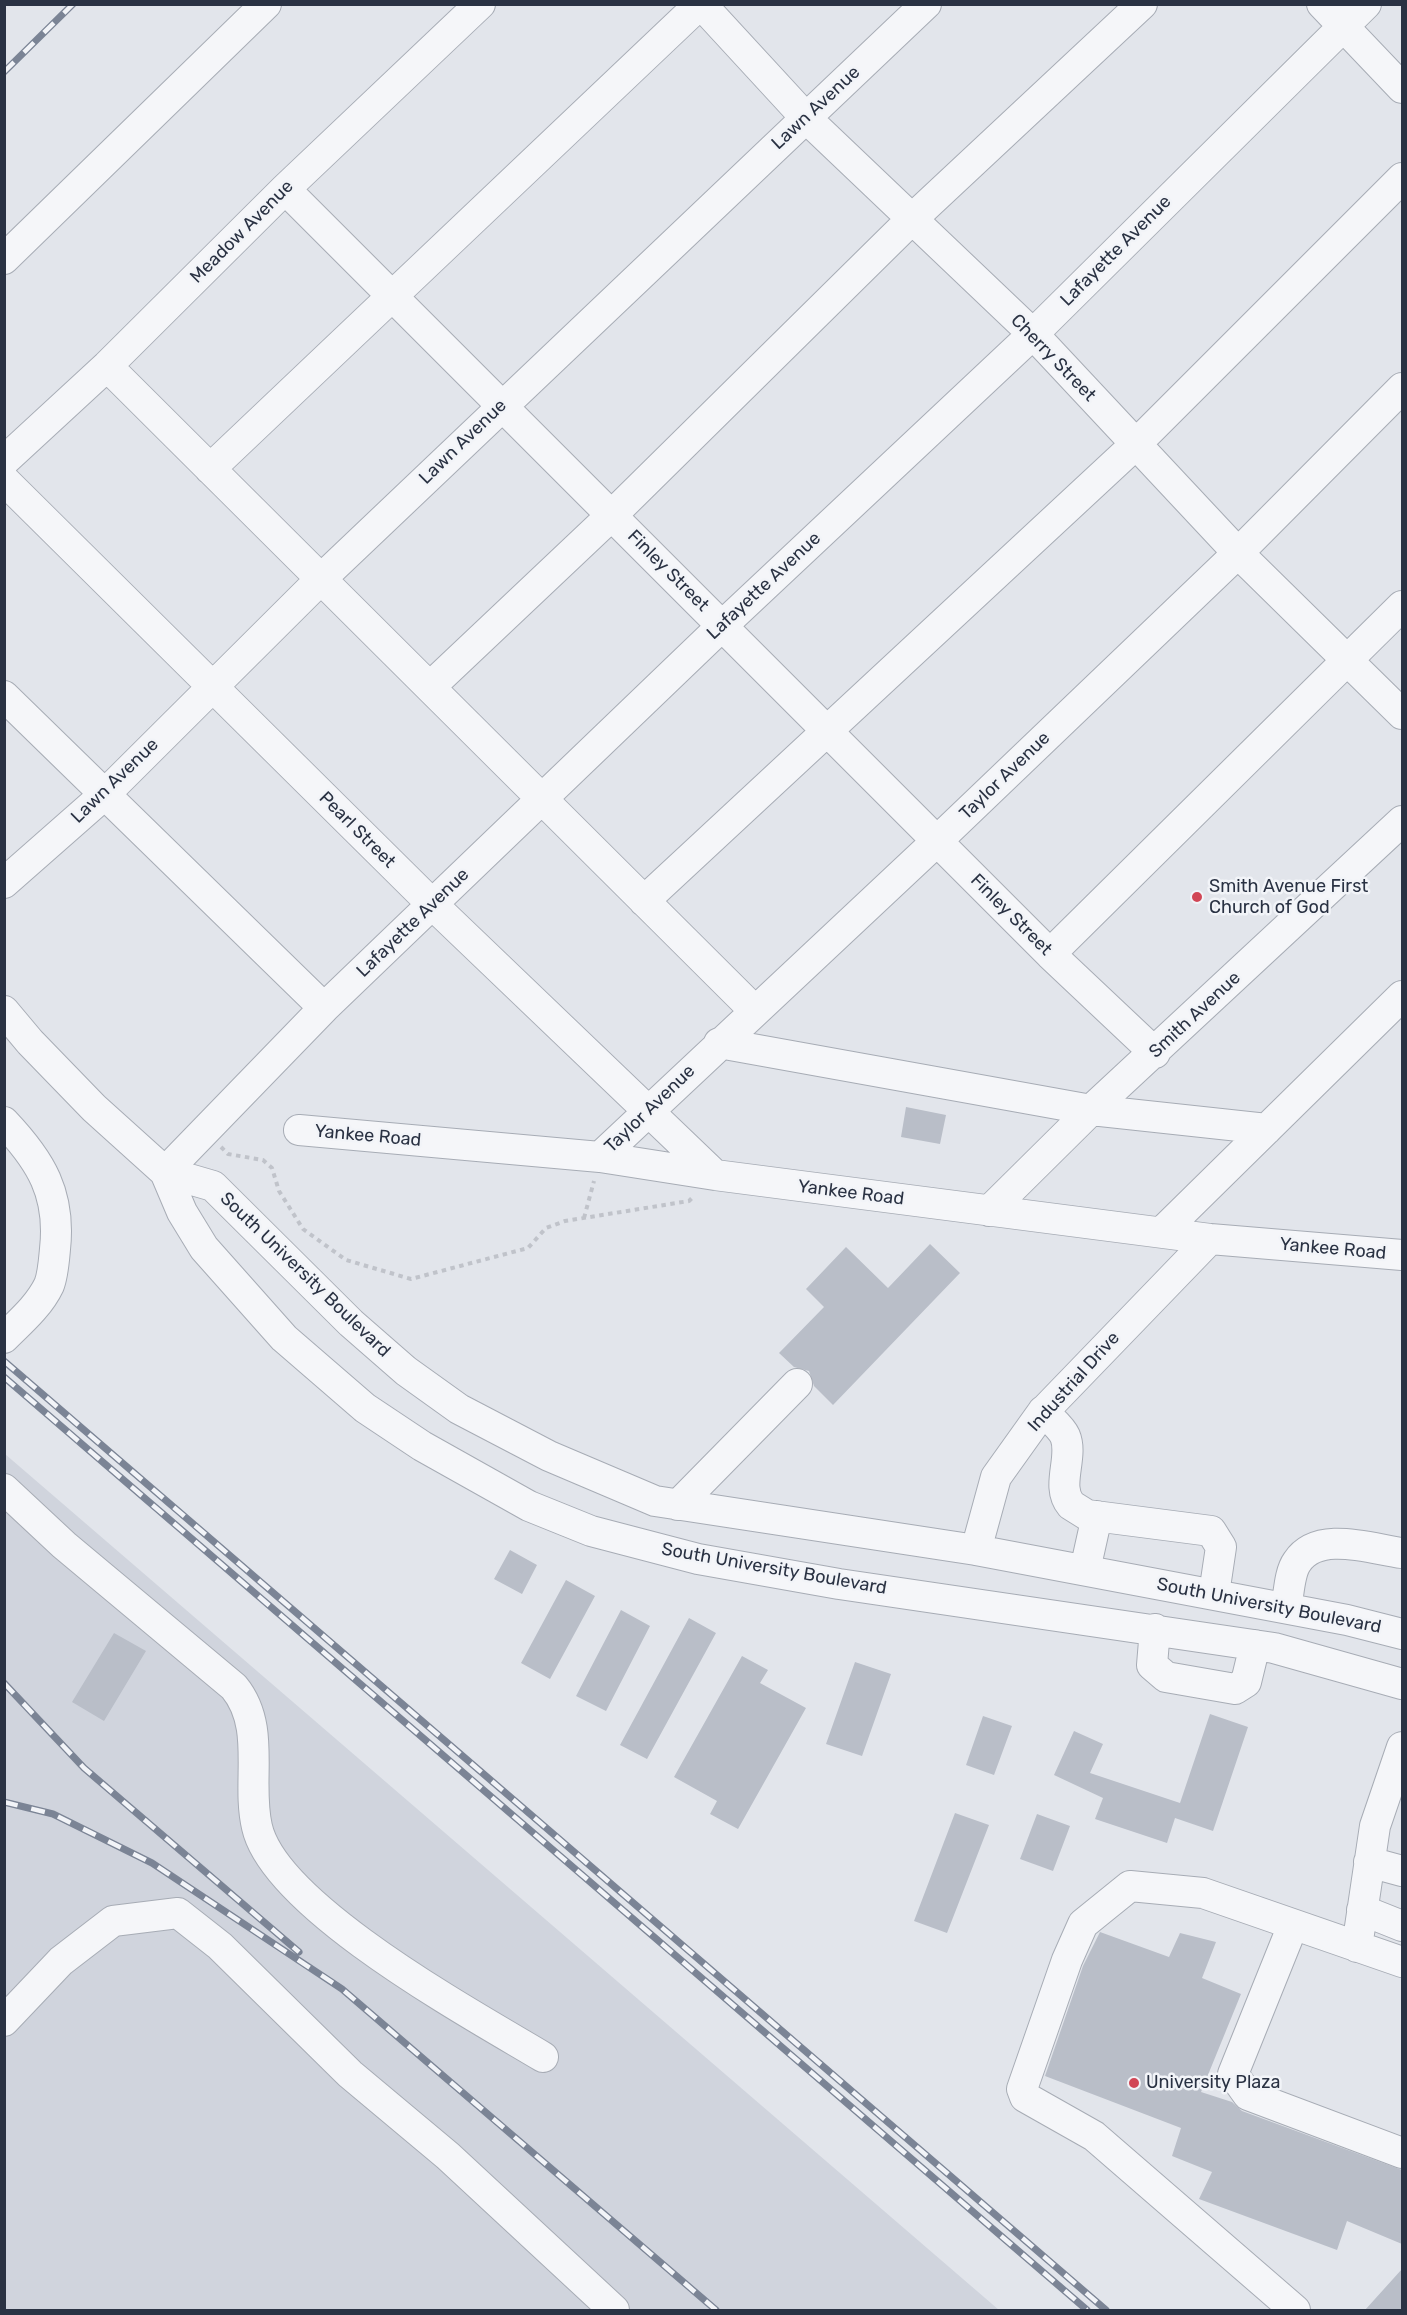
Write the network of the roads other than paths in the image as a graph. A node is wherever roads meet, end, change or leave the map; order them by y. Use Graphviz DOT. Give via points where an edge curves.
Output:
graph roads {
  1 [pos="266,4"];
  2 [pos="480,4"];
  3 [pos="700,4"];
  4 [pos="926,4"];
  5 [pos="1142,4"];
  6 [pos="1322,4"];
  7 [pos="1365,4"];
  8 [pos="1344,25"];
  9 [pos="1402,88"];
  10 [pos="806,118"];
  11 [pos="1402,178"];
  12 [pos="285,189"];
  13 [pos="912,219"];
  14 [pos="4,259"];
  15 [pos="394,297"];
  16 [pos="1032,334"];
  17 [pos="107,366"];
  18 [pos="1402,388"];
  19 [pos="502,406"];
  20 [pos="1136,444"];
  21 [pos="4,461"];
  22 [pos="210,469"];
  23 [pos="4,480"];
  24 [pos="612,515"];
  25 [pos="1238,553"];
  26 [pos="321,579"];
  27 [pos="1402,606"];
  28 [pos="723,625"];
  29 [pos="1347,660"];
  30 [pos="212,687"];
  31 [pos="430,687"];
  32 [pos="4,696"];
  33 [pos="1402,714"];
  34 [pos="828,732"];
  35 [pos="104,795"];
  36 [pos="543,800"];
  37 [pos="1402,821"];
  38 [pos="937,841"];
  39 [pos="4,883"];
  40 [pos="644,901"];
  41 [pos="433,905"];
  42 [pos="1050,954"];
  43 [pos="1402,996"];
  44 [pos="324,1008"];
  45 [pos="754,1010"];
  46 [pos="4,1011"];
  47 [pos="719,1043"];
  48 [pos="1155,1053"];
  49 [pos="1091,1110"];
  50 [pos="647,1112"];
  51 [pos="4,1122"];
  52 [pos="1267,1129"];
  53 [pos="299,1130"];
  54 [pos="600,1157"];
  55 [pos="165,1172"];
  56 [pos="715,1175"];
  57 [pos="989,1210"];
  58 [pos="1161,1232"];
  59 [pos="1210,1239"];
  60 [pos="1402,1255"];
  61 [pos="4,1338"];
  62 [pos="797,1384"];
  63 [pos="1043,1411"];
  64 [pos="4,1489"];
  65 [pos="678,1505"];
  66 [pos="1096,1516"];
  67 [pos="976,1550"];
  68 [pos="1402,1553"];
  69 [pos="1085,1570"];
  70 [pos="1214,1594"];
  71 [pos="1286,1608"];
  72 [pos="1155,1629"];
  73 [pos="1402,1634"];
  74 [pos="1255,1644"];
  75 [pos="1402,1684"];
  76 [pos="1402,1748"];
  77 [pos="1395,1784"];
  78 [pos="1369,1862"];
  79 [pos="1402,1872"];
  80 [pos="1362,1910"];
  81 [pos="1293,1925"];
  82 [pos="1402,1926"];
  83 [pos="1357,1947"];
  84 [pos="1402,1962"];
  85 [pos="4,2021"];
  86 [pos="543,2057"];
  87 [pos="1402,2152"];
  88 [pos="614,2310"];
  89 [pos="1295,2310"];
  1 -- 14 [label="street"];
  2 -- 12 [label="street, Meadow Avenue"];
  3 -- 10 [label="street, Cherry Street"];
  3 -- 15 [label="street"];
  4 -- 10 [label="street, Lawn Avenue"];
  5 -- 13 [label="street"];
  6 -- 8 [label="street"];
  7 -- 8 [label="street, Lafayette Avenue"];
  8 -- 9 [label="street"];
  8 -- 16 [label="street, Lafayette Avenue"];
  10 -- 13 [label="street, Cherry Street"];
  10 -- 19 [label="street, Lawn Avenue"];
  11 -- 20 [label="street"];
  12 -- 15 [label="street, Finley Street"];
  12 -- 17 [label="street, Meadow Avenue"];
  13 -- 16 [label="street, Cherry Street"];
  13 -- 24 [label="street"];
  15 -- 19 [label="street, Finley Street"];
  15 -- 22 [label="street"];
  16 -- 20 [label="street, Cherry Street"];
  16 -- 28 [label="street, Lafayette Avenue"];
  17 -- 21 [label="street, Meadow Avenue"];
  17 -- 22 [label="street"];
  18 -- 25 [label="street, Taylor Avenue"];
  19 -- 24 [label="street, Finley Street"];
  19 -- 26 [label="street, Lawn Avenue"];
  20 -- 25 [label="street, Cherry Street"];
  20 -- 34 [label="street"];
  22 -- 26 [label="street"];
  23 -- 30 [label="street, Pearl Street"];
  24 -- 28 [label="street, Finley Street"];
  24 -- 31 [label="street"];
  25 -- 29 [label="street, Cherry Street"];
  25 -- 38 [label="street, Taylor Avenue"];
  26 -- 30 [label="street, Lawn Avenue"];
  26 -- 31 [label="street"];
  27 -- 29 [label="street"];
  28 -- 34 [label="street, Finley Street"];
  28 -- 36 [label="street, Lafayette Avenue"];
  29 -- 33 [label="street, Cherry Street"];
  29 -- 42 [label="street"];
  30 -- 35 [label="street, Lawn Avenue"];
  30 -- 41 [label="street, Pearl Street"];
  31 -- 36 [label="street"];
  32 -- 35 [label="street"];
  34 -- 38 [label="street, Finley Street"];
  34 -- 40 [label="street"];
  35 -- 39 [label="street, Lawn Avenue"];
  35 -- 44 [label="street"];
  36 -- 40 [label="street"];
  36 -- 41 [label="street, Lafayette Avenue"];
  37 -- 48 [label="street, Smith Avenue"];
  38 -- 42 [label="street, Finley Street"];
  38 -- 45 [label="street, Taylor Avenue"];
  40 -- 45 [label="street"];
  41 -- 44 [label="street, Lafayette Avenue"];
  41 -- 50 [label="street, Pearl Street"];
  42 -- 48 [label="street, Finley Street"];
  43 -- 52 [label="street"];
  44 -- 55 [label="street, Lafayette Avenue"];
  45 -- 47 [label="street, Taylor Avenue"];
  46 -- 55 [label="street" via="94,1108"];
  47 -- 49 [label="street"];
  47 -- 50 [label="street, Taylor Avenue"];
  48 -- 49 [label="street, Smith Avenue"];
  49 -- 52 [label="street"];
  49 -- 57 [label="street, Smith Avenue"];
  50 -- 54 [label="street, Taylor Avenue"];
  50 -- 56 [label="street, Pearl Street"];
  51 -- 61 [label="street" via="28,1146 44,1173 58,1223 50,1283 37,1304"];
  52 -- 58 [label="street"];
  53 -- 54 [label="street, Yankee Road"];
  54 -- 56 [label="street, Yankee Road"];
  55 -- 65 [label="street, South University Boulevard" via="213,1186 351,1323 406,1371 459,1409 549,1456 655,1501"];
  55 -- 72 [label="street, South University Boulevard" via="182,1212 204,1248 284,1338 365,1408 422,1446 529,1506 591,1531 698,1559 839,1584"];
  56 -- 57 [label="street, Yankee Road"];
  57 -- 58 [label="street, Yankee Road"];
  58 -- 59 [label="street, Yankee Road"];
  59 -- 60 [label="street, Yankee Road"];
  59 -- 63 [label="street, Industrial Drive"];
  62 -- 65 [label="street"];
  63 -- 66 [label="street" via="1068,1443 1068,1502 1081,1513"];
  63 -- 67 [label="street, Industrial Drive" via="996,1477"];
  64 -- 86 [label="street" via="246,1701 251,1722 256,1826 264,1847 292,1883 338,1926 430,1989"];
  65 -- 67 [label="street, South University Boulevard"];
  66 -- 69 [label="street"];
  66 -- 70 [label="street" via="1211,1531 1221,1547"];
  67 -- 69 [label="street, South University Boulevard"];
  68 -- 71 [label="street" via="1326,1543 1305,1553 1295,1564"];
  69 -- 70 [label="street, South University Boulevard"];
  70 -- 71 [label="street, South University Boulevard"];
  71 -- 73 [label="street, South University Boulevard"];
  72 -- 74 [label="street, South University Boulevard"];
  72 -- 74 [label="street" via="1152,1665 1166,1677 1235,1689 1246,1682"];
  74 -- 75 [label="street, South University Boulevard" via="1319,1658"];
  76 -- 77 [label="street"];
  77 -- 78 [label="street" via="1375,1826"];
  78 -- 79 [label="street"];
  78 -- 80 [label="street"];
  80 -- 82 [label="street"];
  80 -- 83 [label="street"];
  81 -- 83 [label="street"];
  81 -- 87 [label="street" via="1233,2074 1248,2095"];
  81 -- 89 [label="street" via="1203,1893 1130,1886 1083,1924 1022,2089 1025,2097 1094,2136"];
  83 -- 84 [label="street"];
  85 -- 88 [label="street" via="61,1961 112,1921 178,1913 220,1946 350,2074 448,2156"];
}
